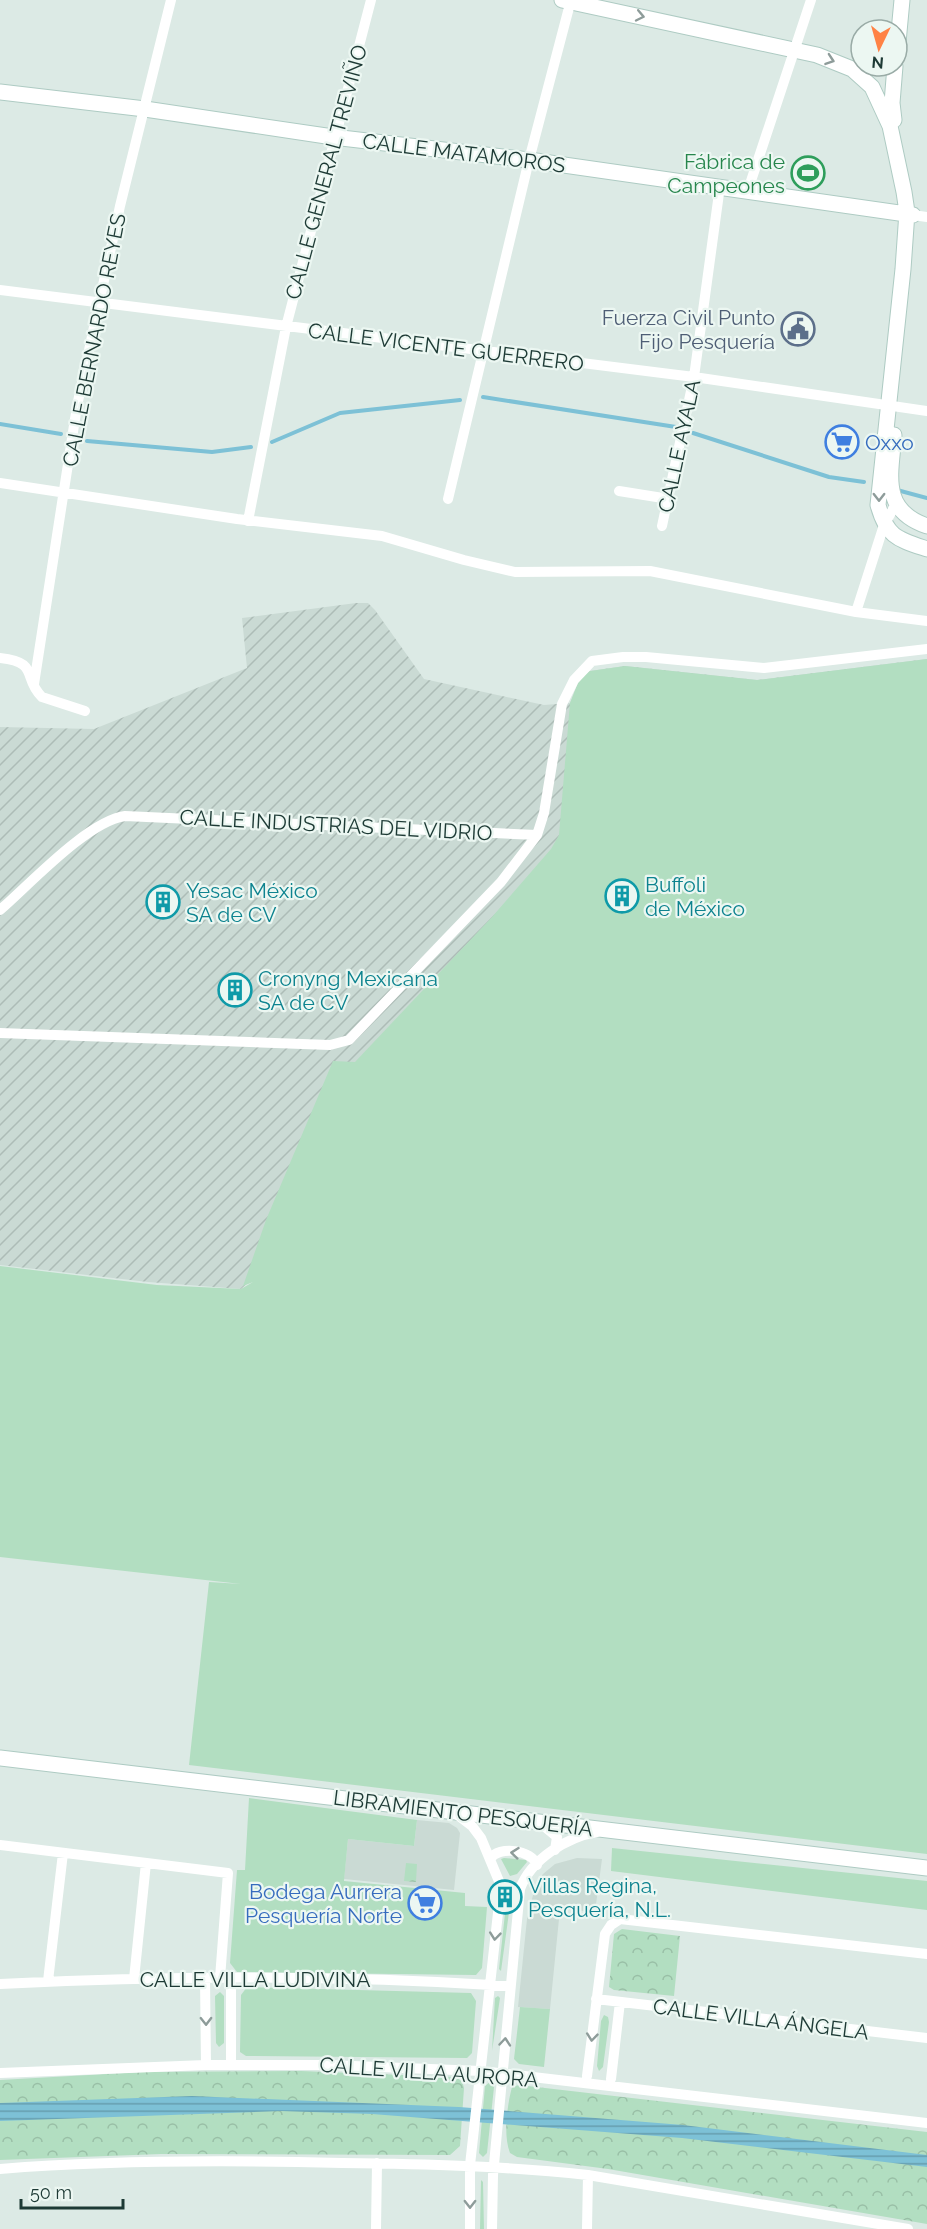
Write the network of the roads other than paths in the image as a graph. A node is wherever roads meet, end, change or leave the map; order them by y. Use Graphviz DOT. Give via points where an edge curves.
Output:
graph roads {
  1 [pos="171,0"];
  2 [pos="371,0"];
  3 [pos="568,0"];
  4 [pos="811,0"];
  5 [pos="902,0"];
  6 [pos="900,18"];
  7 [pos="795,49"];
  8 [pos="895,78"];
  9 [pos="0,92"];
  10 [pos="145,109"];
  11 [pos="333,137"];
  12 [pos="529,160"];
  13 [pos="720,186"];
  14 [pos="748,190"];
  15 [pos="916,214"];
  16 [pos="0,290"];
  17 [pos="99,303"];
  18 [pos="286,327"];
  19 [pos="484,351"];
  20 [pos="694,377"];
  21 [pos="892,406"];
  22 [pos="927,411"];
  23 [pos="0,483"];
  24 [pos="619,491"];
  25 [pos="65,492"];
  26 [pos="669,499"];
  27 [pos="448,500"];
  28 [pos="896,504"];
  29 [pos="248,520"];
  30 [pos="884,525"];
  31 [pos="662,526"];
  32 [pos="927,526"];
  33 [pos="927,549"];
  34 [pos="855,612"];
  35 [pos="927,621"];
  36 [pos="927,648"];
  37 [pos="0,657"];
  38 [pos="34,684"];
  39 [pos="85,711"];
  40 [pos="537,835"];
  41 [pos="0,910"];
  42 [pos="0,1033"];
  43 [pos="0,1758"];
  44 [pos="452,1811"];
  45 [pos="506,1818"];
  46 [pos="537,1822"];
  47 [pos="609,1831"];
  48 [pos="481,1838"];
  49 [pos="0,1845"];
  50 [pos="555,1850"];
  51 [pos="63,1853"];
  52 [pos="490,1859"];
  53 [pos="146,1863"];
  54 [pos="537,1865"];
  55 [pos="927,1868"];
  56 [pos="496,1871"];
  57 [pos="529,1875"];
  58 [pos="927,1954"];
  59 [pos="135,1978"];
  60 [pos="205,1978"];
  61 [pos="226,1978"];
  62 [pos="48,1981"];
  63 [pos="0,1984"];
  64 [pos="490,1985"];
  65 [pos="510,1986"];
  66 [pos="596,1999"];
  67 [pos="620,2002"];
  68 [pos="927,2038"];
  69 [pos="206,2065"];
  70 [pos="231,2065"];
  71 [pos="491,2072"];
  72 [pos="0,2073"];
  73 [pos="583,2080"];
  74 [pos="606,2084"];
  75 [pos="927,2123"];
  76 [pos="377,2163"];
  77 [pos="482,2166"];
  78 [pos="0,2169"];
  79 [pos="588,2175"];
  80 [pos="376,2229"];
  81 [pos="470,2229"];
  82 [pos="492,2229"];
  83 [pos="587,2229"];
  84 [pos="908,2229"];
  1 -- 10 [label="street, CALLE BERNARDO REYES"];
  2 -- 11 [label="street, CALLE GENERAL TREVIÑO"];
  3 -- 7 [label="main road, one-way"];
  3 -- 12 [label="street"];
  4 -- 7 [label="street"];
  5 -- 6 [label="main road"];
  7 -- 14 [label="street"];
  7 -- 15 [label="main road, one-way" via="843,64 872,87 890,126"];
  8 -- 15 [label="main road" via="893,117"];
  9 -- 10 [label="main road, CALLE MATAMOROS"];
  10 -- 11 [label="main road, CALLE MATAMOROS"];
  10 -- 17 [label="street, CALLE BERNARDO REYES"];
  11 -- 12 [label="main road, CALLE MATAMOROS"];
  11 -- 18 [label="street, CALLE GENERAL TREVIÑO"];
  12 -- 13 [label="main road, CALLE MATAMOROS"];
  12 -- 19 [label="street"];
  13 -- 14 [label="main road, CALLE MATAMOROS"];
  13 -- 20 [label="street, CALLE AYALA"];
  14 -- 15 [label="main road, CALLE MATAMOROS"];
  15 -- 21 [label="main road"];
  16 -- 17 [label="street, CALLE VICENTE GUERRERO"];
  17 -- 18 [label="street, CALLE VICENTE GUERRERO"];
  17 -- 25 [label="street, CALLE BERNARDO REYES" via="77,406"];
  18 -- 19 [label="street, CALLE VICENTE GUERRERO"];
  18 -- 29 [label="street, CALLE GENERAL TREVIÑO"];
  19 -- 20 [label="street, CALLE VICENTE GUERRERO"];
  19 -- 27 [label="street"];
  20 -- 21 [label="street, CALLE VICENTE GUERRERO"];
  20 -- 26 [label="street, CALLE AYALA"];
  21 -- 22 [label="street, CALLE VICENTE GUERRERO"];
  21 -- 28 [label="main road" via="891,483"];
  21 -- 30 [label="main road, one-way" via="879,481 878,505"];
  23 -- 25 [label="street"];
  24 -- 26 [label="street"];
  25 -- 29 [label="street"];
  25 -- 38 [label="street, CALLE BERNARDO REYES"];
  26 -- 31 [label="street, CALLE AYALA"];
  28 -- 30 [label="street"];
  28 -- 32 [label="main road" via="906,516"];
  29 -- 34 [label="street" via="382,536 515,572 650,571"];
  30 -- 33 [label="main road" via="901,540"];
  30 -- 34 [label="street"];
  34 -- 35 [label="street"];
  36 -- 40 [label="street" via="764,668 646,657 592,661 573,680 562,704"];
  37 -- 38 [label="street" via="22,663"];
  38 -- 39 [label="street" via="42,697"];
  40 -- 41 [label="street, CALLE INDUSTRIAS DEL VIDRIO" via="116,817 97,826"];
  40 -- 42 [label="street" via="501,882 358,1033 340,1044"];
  43 -- 44 [label="main road, LIBRAMIENTO PESQUERÍA"];
  44 -- 45 [label="main road, LIBRAMIENTO PESQUERÍA"];
  44 -- 48 [label="street"];
  45 -- 46 [label="main road, LIBRAMIENTO PESQUERÍA"];
  45 -- 48 [label="street" via="484,1823"];
  46 -- 47 [label="main road, LIBRAMIENTO PESQUERÍA"];
  46 -- 50 [label="street" via="557,1837"];
  47 -- 50 [label="street" via="578,1837"];
  47 -- 55 [label="main road, LIBRAMIENTO PESQUERÍA"];
  48 -- 52 [label="street"];
  49 -- 51 [label="street"];
  50 -- 54 [label="street"];
  51 -- 53 [label="street"];
  51 -- 62 [label="street"];
  54 -- 52 [label="street, one-way" via="527,1854 497,1852"];
  52 -- 56 [label="street"];
  53 -- 59 [label="street"];
  53 -- 61 [label="street" via="228,1873"];
  54 -- 57 [label="street"];
  56 -- 57 [label="street" via="502,1881 513,1884"];
  56 -- 64 [label="street, one-way" via="501,1886"];
  57 -- 65 [label="street" via="520,1889"];
  58 -- 66 [label="street" via="627,1918 614,1922 605,1934"];
  59 -- 60 [label="street, CALLE VILLA LUDIVINA"];
  59 -- 62 [label="street, CALLE VILLA LUDIVINA"];
  60 -- 61 [label="street, CALLE VILLA LUDIVINA"];
  60 -- 69 [label="street, one-way"];
  61 -- 64 [label="street, CALLE VILLA LUDIVINA"];
  61 -- 70 [label="street"];
  62 -- 63 [label="street, CALLE VILLA LUDIVINA"];
  64 -- 65 [label="street, CALLE VILLA LUDIVINA"];
  64 -- 71 [label="street"];
  71 -- 65 [label="street, one-way"];
  66 -- 67 [label="street, CALLE VILLA ÁNGELA"];
  66 -- 73 [label="street, one-way"];
  67 -- 68 [label="street, CALLE VILLA ÁNGELA"];
  67 -- 74 [label="street"];
  69 -- 70 [label="street, CALLE VILLA AURORA"];
  69 -- 72 [label="street, CALLE VILLA AURORA"];
  70 -- 71 [label="street, CALLE VILLA AURORA"];
  71 -- 73 [label="street, CALLE VILLA AURORA"];
  71 -- 77 [label="street" via="478,2097 474,2136"];
  71 -- 77 [label="street" via="501,2100 497,2140"];
  73 -- 74 [label="street, CALLE VILLA AURORA"];
  74 -- 75 [label="street, CALLE VILLA AURORA"];
  76 -- 77 [label="street"];
  76 -- 78 [label="street" via="242,2160"];
  76 -- 80 [label="street"];
  77 -- 79 [label="street"];
  77 -- 81 [label="street, one-way"];
  77 -- 82 [label="street"];
  79 -- 83 [label="street"];
  79 -- 84 [label="street"];
}
